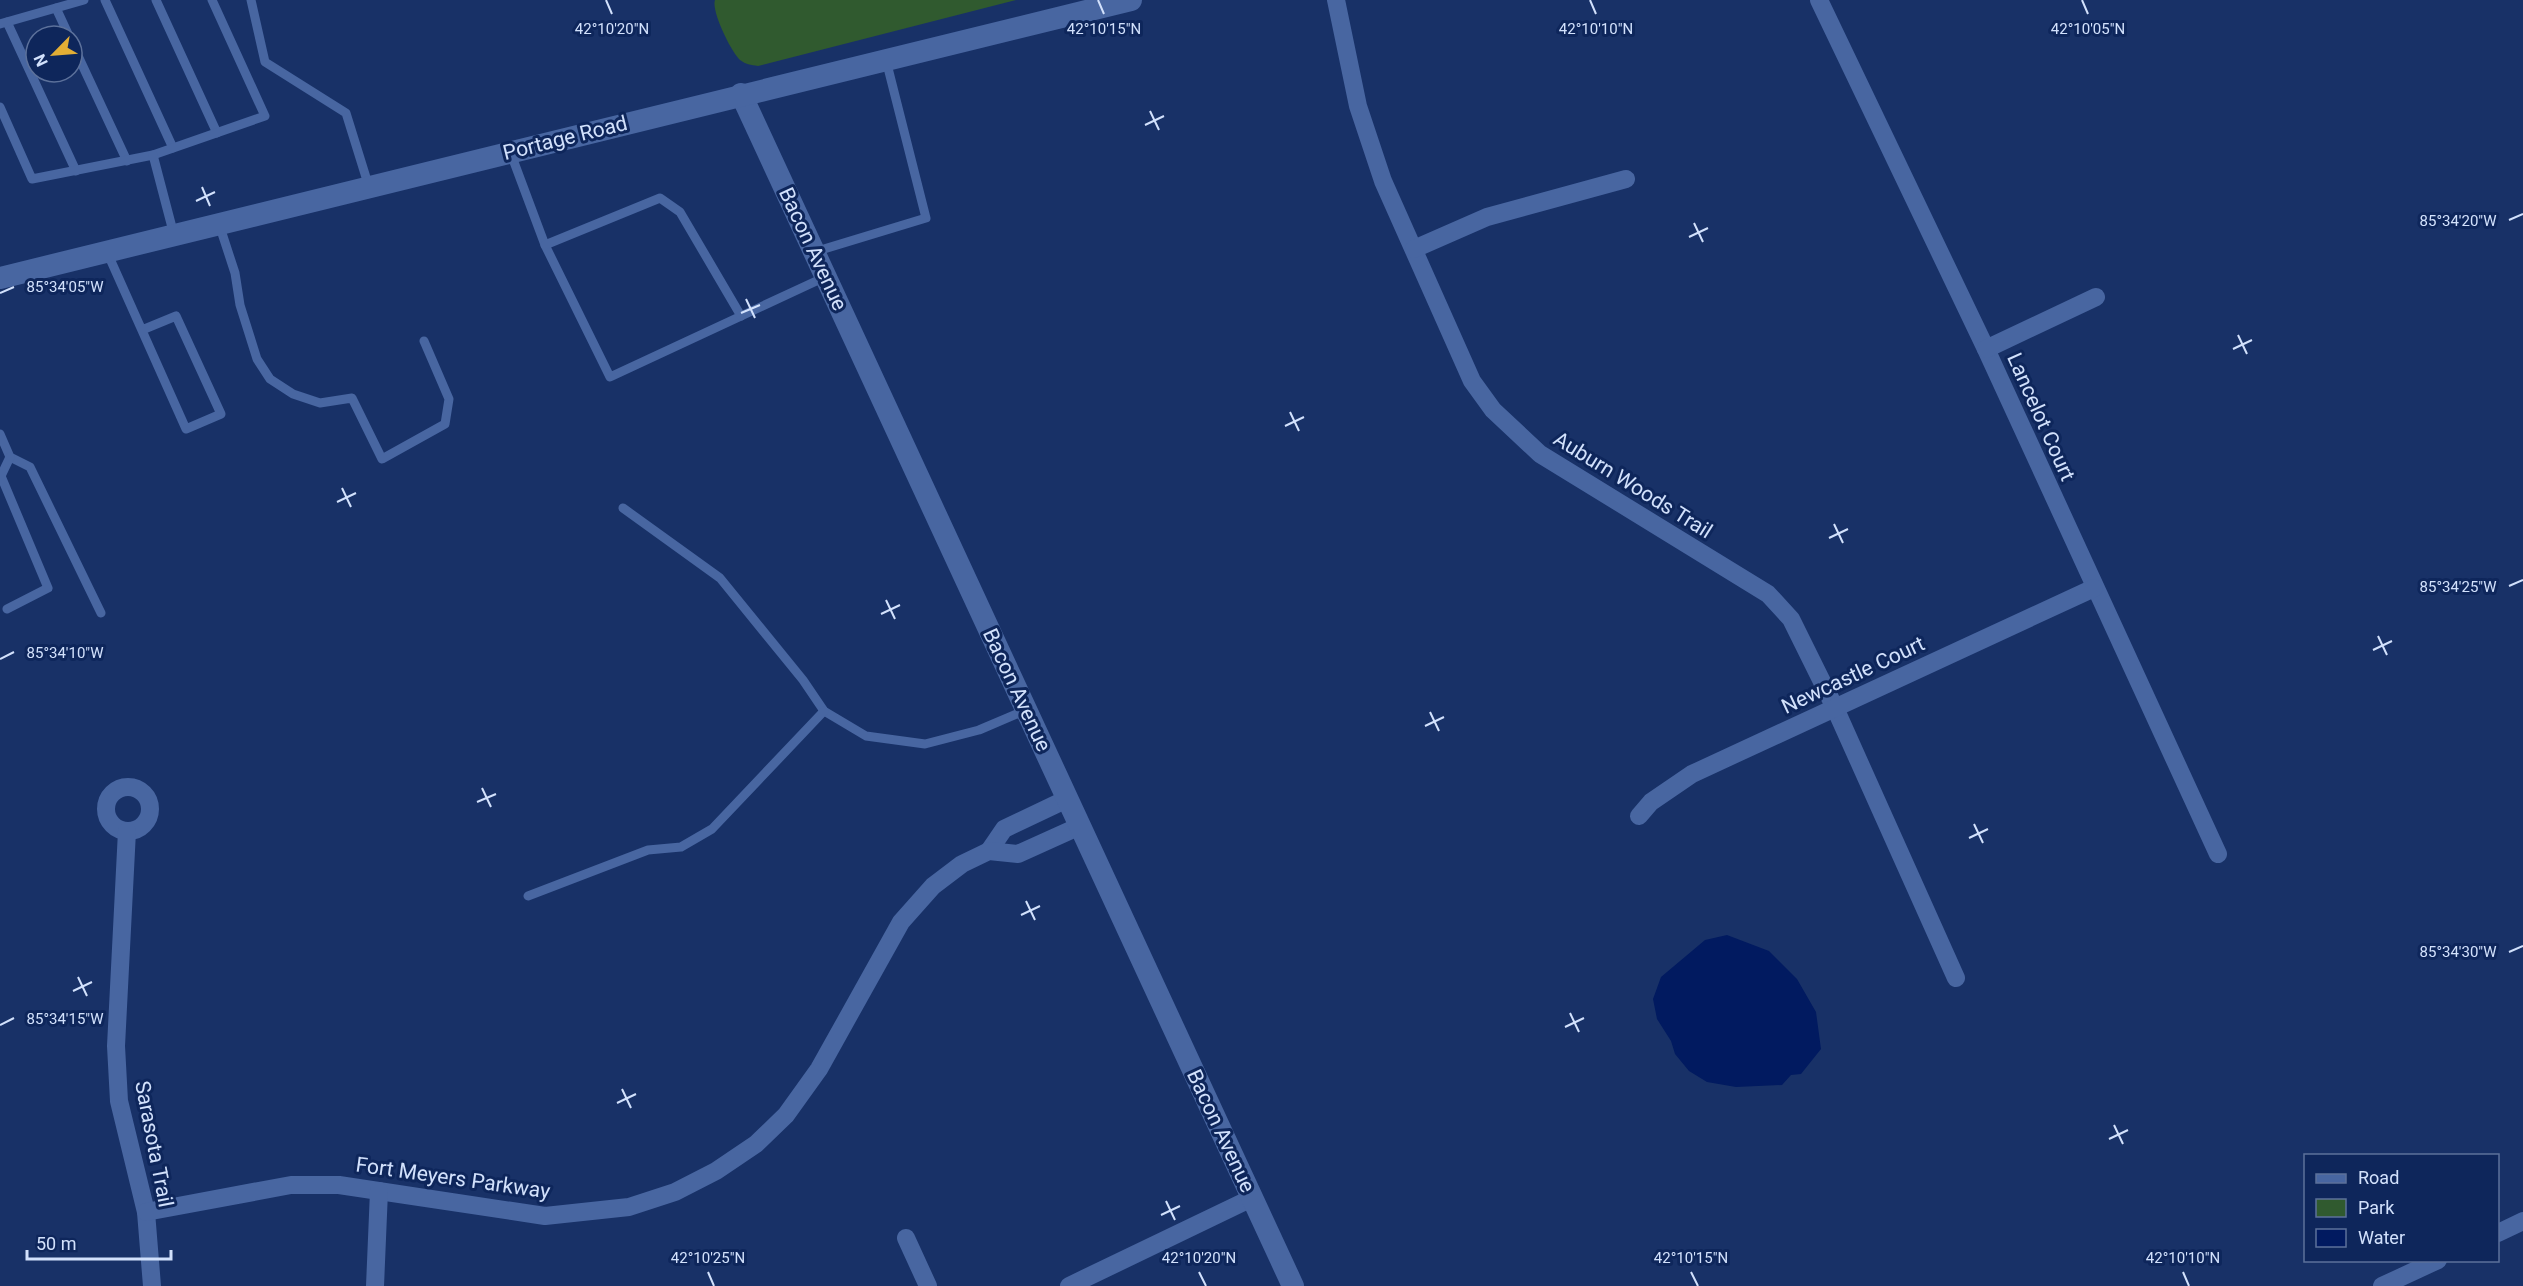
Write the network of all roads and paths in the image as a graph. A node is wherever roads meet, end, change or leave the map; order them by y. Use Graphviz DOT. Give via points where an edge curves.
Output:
graph roads {
  1 [pos="84,0"];
  2 [pos="105,0"];
  3 [pos="156,0"];
  4 [pos="212,0"];
  5 [pos="251,0"];
  6 [pos="1131,0"];
  7 [pos="1336,0"];
  8 [pos="1819,0"];
  9 [pos="74,1"];
  10 [pos="56,8"];
  11 [pos="4,23"];
  12 [pos="63,24"];
  13 [pos="885,59"];
  14 [pos="84,69"];
  15 [pos="741,94"];
  16 [pos="0,108"];
  17 [pos="217,133"];
  18 [pos="173,148"];
  19 [pos="511,151"];
  20 [pos="153,155"];
  21 [pos="127,161"];
  22 [pos="76,171"];
  23 [pos="1626,179"];
  24 [pos="369,187"];
  25 [pos="219,224"];
  26 [pos="174,235"];
  27 [pos="545,245"];
  28 [pos="1414,249"];
  29 [pos="107,252"];
  30 [pos="814,252"];
  31 [pos="826,276"];
  32 [pos="0,278"];
  33 [pos="2096,297"];
  34 [pos="741,316"];
  35 [pos="142,330"];
  36 [pos="424,341"];
  37 [pos="1986,349"];
  38 [pos="0,434"];
  39 [pos="10,457"];
  40 [pos="623,508"];
  41 [pos="2094,588"];
  42 [pos="8,609"];
  43 [pos="101,613"];
  44 [pos="1835,708"];
  45 [pos="1026,710"];
  46 [pos="824,711"];
  47 [pos="1067,799"];
  48 [pos="1639,816"];
  49 [pos="1080,826"];
  50 [pos="127,831"];
  51 [pos="989,851"];
  52 [pos="2218,854"];
  53 [pos="528,896"];
  54 [pos="1956,978"];
  55 [pos="379,1191"];
  56 [pos="1252,1198"];
  57 [pos="146,1212"];
  58 [pos="2523,1221"];
  59 [pos="2499,1233"];
  60 [pos="906,1238"];
  61 [pos="2434,1262"];
  62 [pos="152,1286"];
  63 [pos="375,1286"];
  64 [pos="928,1286"];
  65 [pos="1069,1286"];
  66 [pos="1293,1286"];
  67 [pos="2382,1286"];
  1 -- 9 [label="lane"];
  2 -- 18 [label="lane"];
  3 -- 17 [label="lane"];
  4 -- 17 [label="lane" via="266,116"];
  5 -- 24 [label="lane" via="265,62 346,113"];
  6 -- 13 [label="street, Portage Road"];
  7 -- 28 [label="street, Auburn Woods Trail" via="1358,106 1383,181"];
  8 -- 37 [label="street, Lancelot Court"];
  9 -- 10 [label="lane"];
  10 -- 11 [label="lane"];
  10 -- 12 [label="lane"];
  11 -- 22 [label="lane"];
  13 -- 15 [label="street, Portage Road"];
  13 -- 30 [label="lane" via="926,218"];
  14 -- 21 [label="lane"];
  15 -- 19 [label="street, Portage Road"];
  15 -- 30 [label="street, Bacon Avenue"];
  16 -- 22 [label="lane" via="32,179"];
  17 -- 18 [label="lane"];
  18 -- 20 [label="lane"];
  19 -- 24 [label="street, Portage Road"];
  19 -- 27 [label="lane"];
  20 -- 21 [label="lane"];
  20 -- 26 [label="lane"];
  21 -- 22 [label="lane"];
  23 -- 28 [label="street" via="1487,217"];
  24 -- 25 [label="street, Portage Road"];
  25 -- 26 [label="street, Portage Road"];
  25 -- 36 [label="lane" via="257,359 270,379 293,394 320,403 352,398 382,459 446,424 449,399"];
  26 -- 29 [label="street, Portage Road"];
  27 -- 34 [label="lane" via="660,198 680,212"];
  27 -- 34 [label="lane" via="610,377"];
  28 -- 44 [label="street, Auburn Woods Trail" via="1473,381 1493,410 1540,454 1768,594 1791,619"];
  29 -- 32 [label="street, Portage Road"];
  29 -- 35 [label="lane"];
  30 -- 31 [label="street, Bacon Avenue"];
  31 -- 34 [label="lane"];
  31 -- 45 [label="street, Bacon Avenue"];
  33 -- 37 [label="street"];
  35 -- 35 [label="lane" via="186,429 221,414 176,315"];
  37 -- 41 [label="street, Lancelot Court"];
  38 -- 39 [label="lane"];
  39 -- 42 [label="lane" via="1,476 48,588"];
  39 -- 43 [label="lane" via="30,467"];
  40 -- 46 [label="lane" via="720,578"];
  41 -- 44 [label="street, Newcastle Court"];
  41 -- 52 [label="street, Lancelot Court"];
  44 -- 48 [label="street, Newcastle Court" via="1692,774 1651,802"];
  44 -- 54 [label="street, Auburn Woods Trail"];
  45 -- 46 [label="lane" via="979,730 925,744 866,736"];
  45 -- 47 [label="street, Bacon Avenue"];
  46 -- 53 [label="lane" via="712,829 681,847 648,850"];
  47 -- 49 [label="street, Bacon Avenue"];
  47 -- 51 [label="street, Fort Meyers Parkway" via="1004,829"];
  49 -- 51 [label="street" via="1018,854"];
  49 -- 56 [label="street, Bacon Avenue"];
  50 -- 57 [label="street, Sarasota Trail" via="116,1046 119,1101"];
  51 -- 55 [label="street, Fort Meyers Parkway" via="962,864 933,886 901,922 819,1069 786,1115 756,1144 716,1171 675,1192 629,1207 545,1216"];
  55 -- 57 [label="street, Fort Meyers Parkway" via="339,1185 291,1185"];
  55 -- 63 [label="street"];
  56 -- 65 [label="street"];
  56 -- 66 [label="street, Bacon Avenue"];
  57 -- 62 [label="street, Sarasota Trail"];
  58 -- 59 [label="street"];
  60 -- 64 [label="street"];
  61 -- 67 [label="street"];
}
